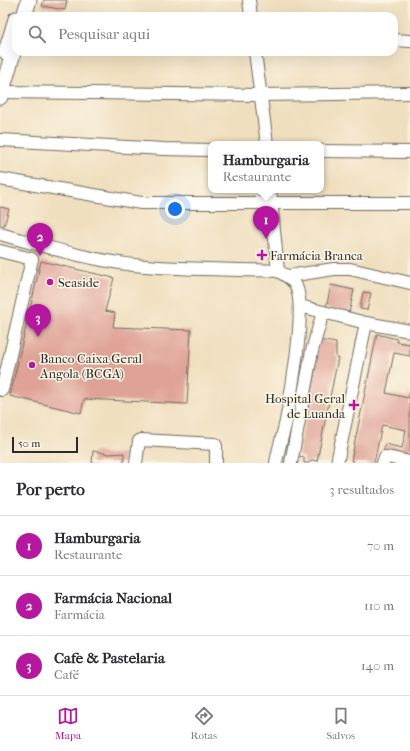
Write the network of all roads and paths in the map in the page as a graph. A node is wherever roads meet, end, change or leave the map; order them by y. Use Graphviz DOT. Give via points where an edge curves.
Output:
graph roads {
  1 [pos="22,0"];
  2 [pos="29,0"];
  3 [pos="250,0"];
  4 [pos="18,12"];
  5 [pos="25,12"];
  6 [pos="251,12"];
  7 [pos="12,32"];
  8 [pos="398,40"];
  9 [pos="410,40"];
  10 [pos="12,56"];
  11 [pos="255,56"];
  12 [pos="0,72"];
  13 [pos="410,93"];
  14 [pos="1,94"];
  15 [pos="260,95"];
  16 [pos="0,140"];
  17 [pos="267,141"];
  18 [pos="208,150"];
  19 [pos="324,151"];
  20 [pos="410,152"];
  21 [pos="0,179"];
  22 [pos="270,193"];
  23 [pos="271,203"];
  24 [pos="410,203"];
  25 [pos="0,234"];
  26 [pos="0,251"];
  27 [pos="283,274"];
  28 [pos="410,283"];
  29 [pos="300,306"];
  30 [pos="323,312"];
  31 [pos="366,323"];
  32 [pos="410,331"];
  33 [pos="0,389"];
  34 [pos="410,462"];
  35 [pos="136,463"];
  36 [pos="216,463"];
  37 [pos="276,463"];
  38 [pos="291,463"];
  39 [pos="337,463"];
  40 [pos="383,463"];
  1 -- 4 [label="main road"];
  2 -- 5 [label="main road"];
  3 -- 6 [label="street"];
  7 -- 12 [label="main road"];
  8 -- 9 [label="street"];
  10 -- 14 [label="main road"];
  11 -- 15 [label="street"];
  13 -- 15 [label="street"];
  14 -- 15 [label="street"];
  15 -- 17 [label="street"];
  16 -- 18 [label="street"];
  19 -- 20 [label="street"];
  21 -- 23 [label="street" via="141,203"];
  22 -- 23 [label="street"];
  23 -- 24 [label="street"];
  23 -- 27 [label="street"];
  25 -- 27 [label="street" via="97,259 132,265"];
  26 -- 33 [label="street" via="32,259 2,390"];
  27 -- 28 [label="street" via="350,269"];
  27 -- 29 [label="street" via="296,286"];
  29 -- 30 [label="street"];
  29 -- 37 [label="street" via="300,328 292,384"];
  30 -- 31 [label="street"];
  30 -- 38 [label="street" via="312,351"];
  31 -- 32 [label="street"];
  31 -- 39 [label="street"];
  34 -- 40 [label="street" via="387,456"];
  35 -- 36 [label="street" via="138,444 142,440 214,444"];
}
